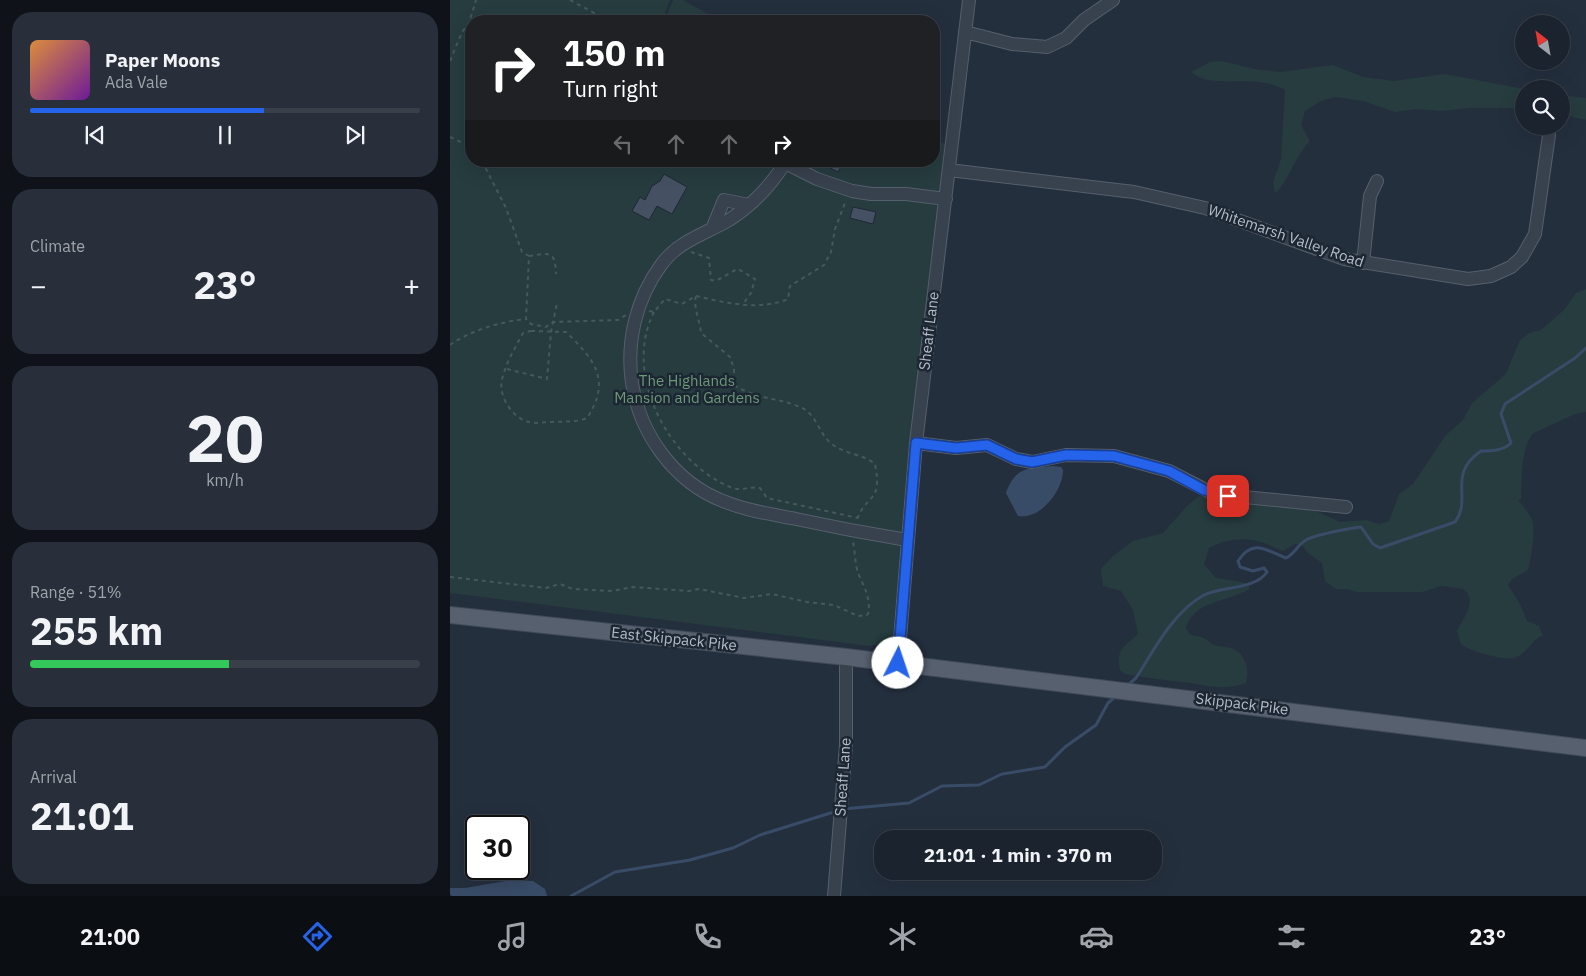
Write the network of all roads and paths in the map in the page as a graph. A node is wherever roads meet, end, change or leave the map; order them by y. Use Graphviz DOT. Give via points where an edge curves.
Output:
graph roads {
  1 [pos="476,0"];
  2 [pos="570,0"];
  3 [pos="969,0"];
  4 [pos="1112,0"];
  5 [pos="473,15"];
  6 [pos="598,15"];
  7 [pos="465,29"];
  8 [pos="965,32"];
  9 [pos="450,61"];
  10 [pos="1549,135"];
  11 [pos="450,137"];
  12 [pos="465,144"];
  13 [pos="485,167"];
  14 [pos="781,167"];
  15 [pos="794,167"];
  16 [pos="949,170"];
  17 [pos="1377,181"];
  18 [pos="850,190"];
  19 [pos="946,199"];
  20 [pos="748,205"];
  21 [pos="712,228"];
  22 [pos="681,245"];
  23 [pos="529,256"];
  24 [pos="1363,263"];
  25 [pos="556,274"];
  26 [pos="696,296"];
  27 [pos="557,303"];
  28 [pos="743,304"];
  29 [pos="638,309"];
  30 [pos="654,312"];
  31 [pos="526,319"];
  32 [pos="553,322"];
  33 [pos="551,332"];
  34 [pos="450,345"];
  35 [pos="506,369"];
  36 [pos="916,443"];
  37 [pos="1346,507"];
  38 [pos="858,518"];
  39 [pos="907,540"];
  40 [pos="450,615"];
  41 [pos="846,657"];
  42 [pos="898,663"];
  43 [pos="1586,748"];
  44 [pos="834,896"];
  1 -- 5 [label="path"];
  2 -- 6 [label="path"];
  3 -- 8 [label="street, Sheaff Lane"];
  4 -- 8 [label="street" via="1066,38 1050,46 1012,44"];
  7 -- 9 [label="path"];
  8 -- 16 [label="street, Sheaff Lane"];
  10 -- 24 [label="street, Whitemarsh Valley Road" via="1535,234 1522,257 1511,267 1491,276 1468,279"];
  11 -- 12 [label="path"];
  13 -- 23 [label="path" via="506,208 522,252"];
  14 -- 20 [label="street"];
  15 -- 18 [label="street"];
  16 -- 19 [label="street, Sheaff Lane"];
  16 -- 24 [label="street, Whitemarsh Valley Road" via="1163,197 1205,208"];
  17 -- 24 [label="street" via="1370,196"];
  18 -- 19 [label="street"];
  18 -- 28 [label="path" via="824,265 790,286 788,298 768,305"];
  19 -- 36 [label="street, Sheaff Lane"];
  20 -- 21 [label="street"];
  20 -- 21 [label="street" via="724,200"];
  21 -- 22 [label="street"];
  22 -- 28 [label="path" via="709,258 711,280 721,279 738,270 755,279"];
  22 -- 29 [label="street" via="660,266"];
  23 -- 25 [label="path" via="549,253 555,260"];
  23 -- 31 [label="path"];
  26 -- 28 [label="path"];
  27 -- 32 [label="path"];
  29 -- 32 [label="path" via="618,320"];
  29 -- 39 [label="street" via="630,352 636,401 650,435 683,477 721,500 761,513"];
  30 -- 38 [label="path" via="645,344 647,383 659,417 682,454 694,466 732,488 760,488 767,498"];
  31 -- 32 [label="path" via="531,324 546,327"];
  31 -- 34 [label="path" via="489,327"];
  32 -- 33 [label="path"];
  33 -- 35 [label="path" via="523,333"];
  33 -- 35 [label="path" via="547,379"];
  33 -- 35 [label="path" via="566,332 590,356 597,368 597,396 586,418 579,422 539,423 521,419 502,394"];
  36 -- 37 [label="street" via="956,448 987,445 1016,459 1032,462 1066,455 1114,456 1169,471 1214,494"];
  36 -- 39 [label="street, Sheaff Lane"];
  39 -- 42 [label="street, Sheaff Lane"];
  40 -- 41 [label="main road, East Skippack Pike"];
  41 -- 42 [label="main road, East Skippack Pike"];
  41 -- 44 [label="street, Sheaff Lane" via="846,745"];
  42 -- 43 [label="main road, Skippack Pike"];
}
